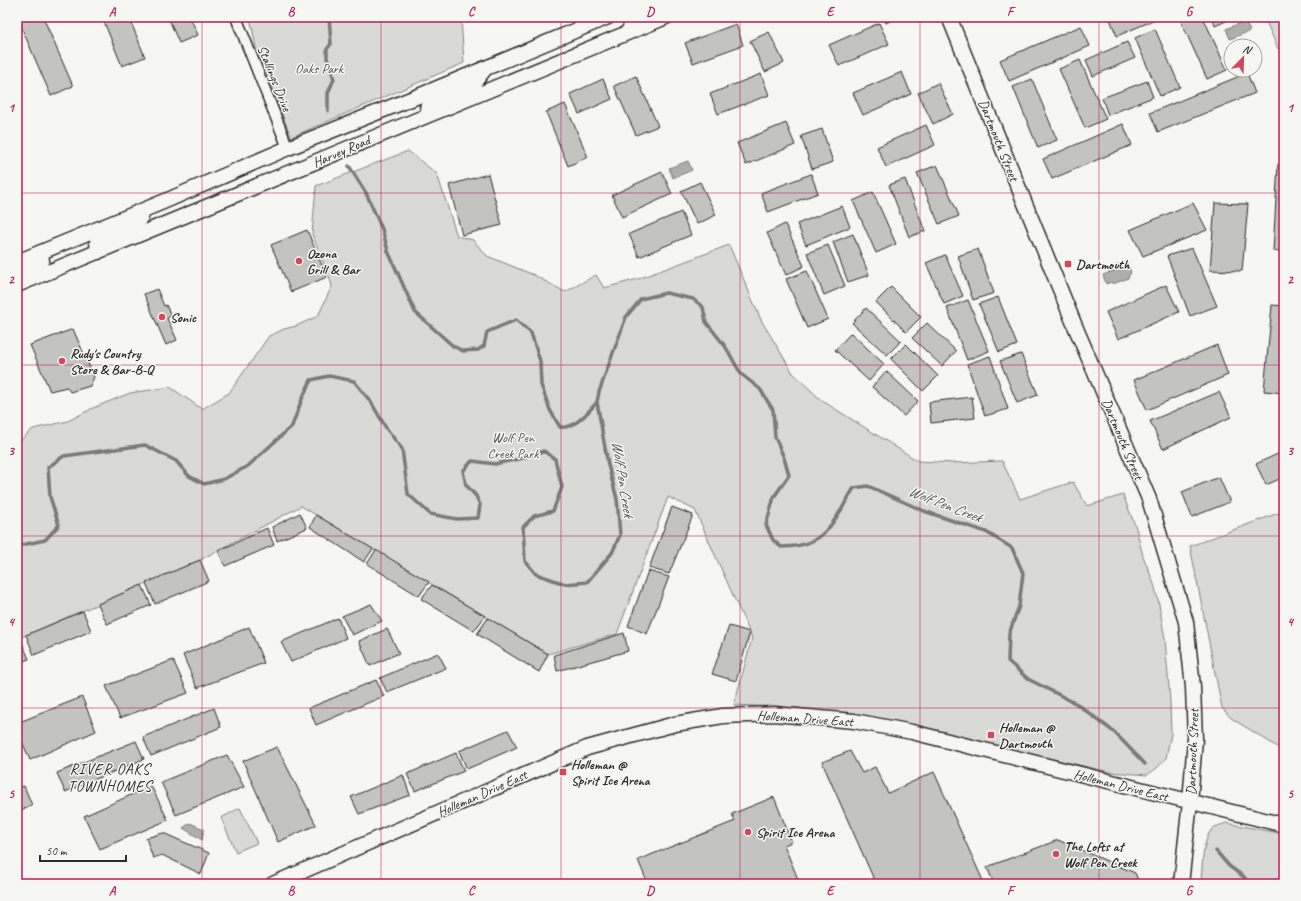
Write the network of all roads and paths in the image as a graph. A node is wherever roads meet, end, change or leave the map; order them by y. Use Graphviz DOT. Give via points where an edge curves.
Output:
graph roads {
  1 [pos="236,17"];
  2 [pos="608,17"];
  3 [pos="638,17"];
  4 [pos="666,17"];
  5 [pos="949,17"];
  6 [pos="628,32"];
  7 [pos="487,67"];
  8 [pos="428,114"];
  9 [pos="288,148"];
  10 [pos="145,209"];
  11 [pos="41,252"];
  12 [pos="98,252"];
  13 [pos="17,262"];
  14 [pos="17,274"];
  15 [pos="17,286"];
  16 [pos="1190,802"];
  17 [pos="1284,826"];
  18 [pos="273,884"];
  19 [pos="1181,884"];
  1 -- 9 [label="street, Stallings Drive"];
  2 -- 7 [label="street, Harvey Road"];
  3 -- 6 [label="street"];
  4 -- 6 [label="street, Harvey Road"];
  5 -- 16 [label="street, Dartmouth Street" via="1075,326 1149,499 1186,622 1193,687 1195,740"];
  6 -- 8 [label="street, Harvey Road"];
  7 -- 8 [label="street" via="473,84 428,104"];
  7 -- 9 [label="street, Harvey Road"];
  8 -- 12 [label="street, Harvey Road"];
  9 -- 10 [label="street, Harvey Road"];
  10 -- 11 [label="street, Harvey Road"];
  10 -- 12 [label="street" via="138,223 97,242"];
  11 -- 13 [label="street, Harvey Road"];
  11 -- 14 [label="street" via="42,261 39,265"];
  12 -- 15 [label="street, Harvey Road"];
  16 -- 17 [label="street, Holleman Drive East"];
  16 -- 18 [label="street, Holleman Drive East" via="912,732 854,721 774,714 723,716 675,724 587,748"];
  16 -- 19 [label="street, Dartmouth Street"];
}
